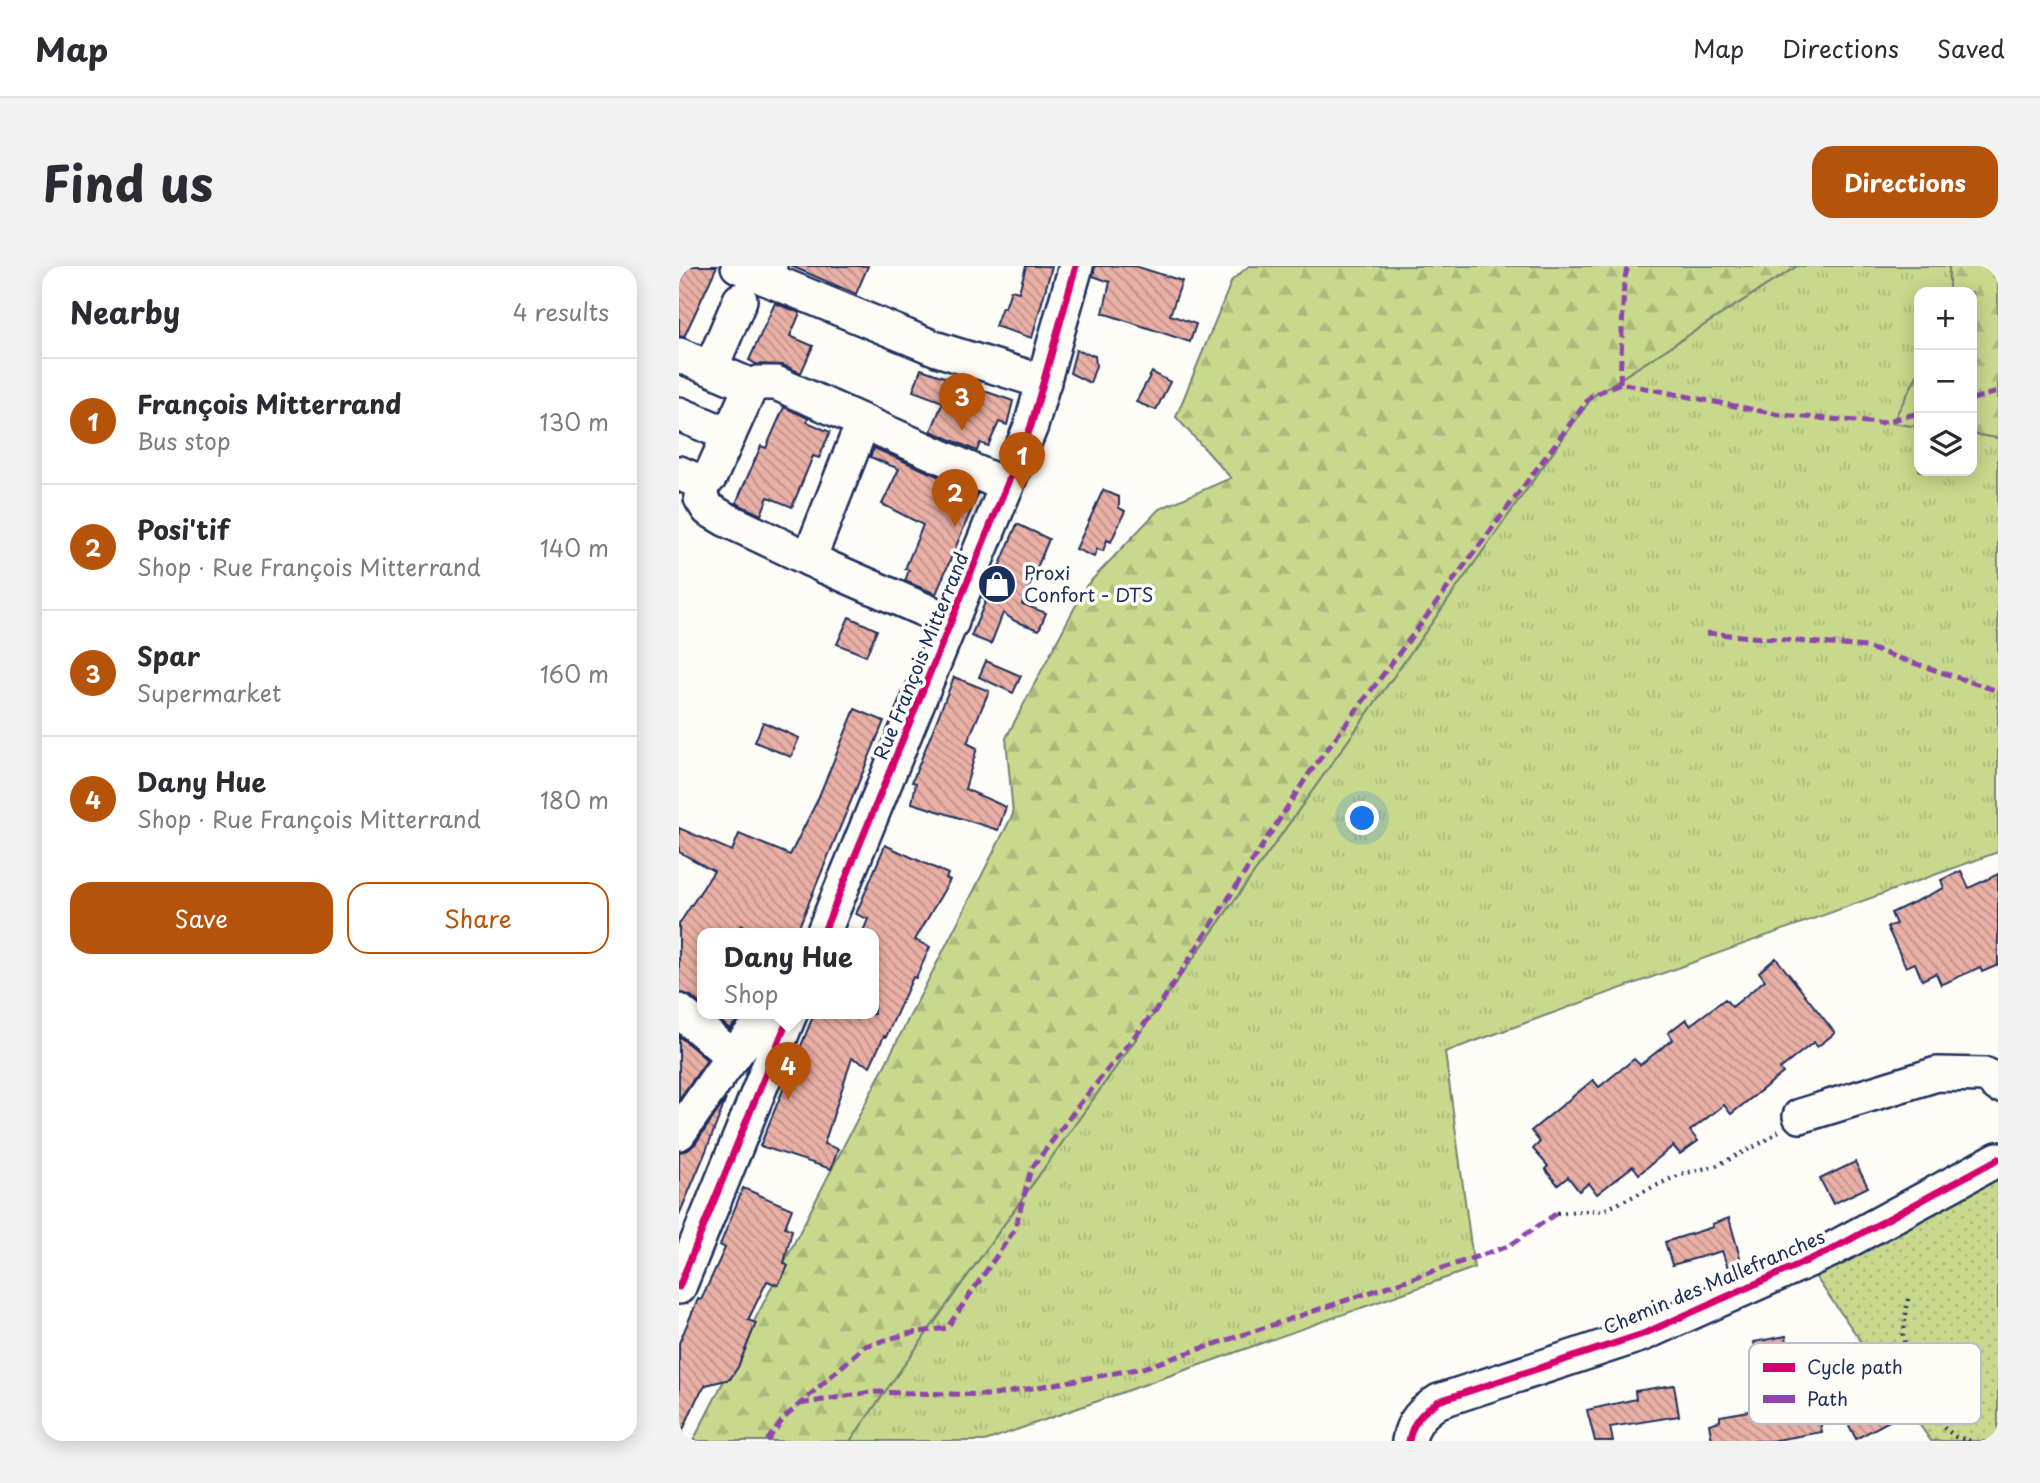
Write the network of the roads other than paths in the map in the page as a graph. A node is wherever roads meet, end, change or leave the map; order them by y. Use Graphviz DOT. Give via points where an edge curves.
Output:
graph roads {
  1 [pos="1076,266"];
  2 [pos="758,270"];
  3 [pos="740,300"];
  4 [pos="679,355"];
  5 [pos="711,368"];
  6 [pos="1044,382"];
  7 [pos="751,386"];
  8 [pos="679,414"];
  9 [pos="729,435"];
  10 [pos="856,440"];
  11 [pos="690,478"];
  12 [pos="1007,486"];
  13 [pos="809,559"];
  14 [pos="952,622"];
  15 [pos="825,928"];
  16 [pos="679,1012"];
  17 [pos="766,1019"];
  18 [pos="788,1019"];
  19 [pos="733,1057"];
  20 [pos="1998,1085"];
  21 [pos="1800,1115"];
  22 [pos="679,1133"];
  23 [pos="1998,1159"];
  24 [pos="679,1287"];
  25 [pos="1409,1441"];
  1 -- 6 [label="street, Rue François Mitterrand"];
  2 -- 6 [label="street" via="937,349"];
  3 -- 5 [label="street"];
  4 -- 5 [label="street"];
  5 -- 7 [label="street"];
  6 -- 12 [label="street, Rue François Mitterrand"];
  7 -- 9 [label="street"];
  7 -- 12 [label="street" via="776,383"];
  8 -- 9 [label="street"];
  9 -- 11 [label="street" via="710,477"];
  10 -- 13 [label="street"];
  11 -- 13 [label="street" via="708,509"];
  12 -- 14 [label="street, Rue François Mitterrand"];
  13 -- 14 [label="street"];
  14 -- 15 [label="street, Rue François Mitterrand"];
  16 -- 19 [label="street"];
  17 -- 19 [label="street"];
  18 -- 24 [label="street"];
  19 -- 22 [label="street"];
  20 -- 21 [label="street" via="1986,1075 1937,1074"];
  23 -- 25 [label="street, Chemin des Mallefranches" via="1829,1251 1643,1334 1439,1401 1424,1410"];
}
